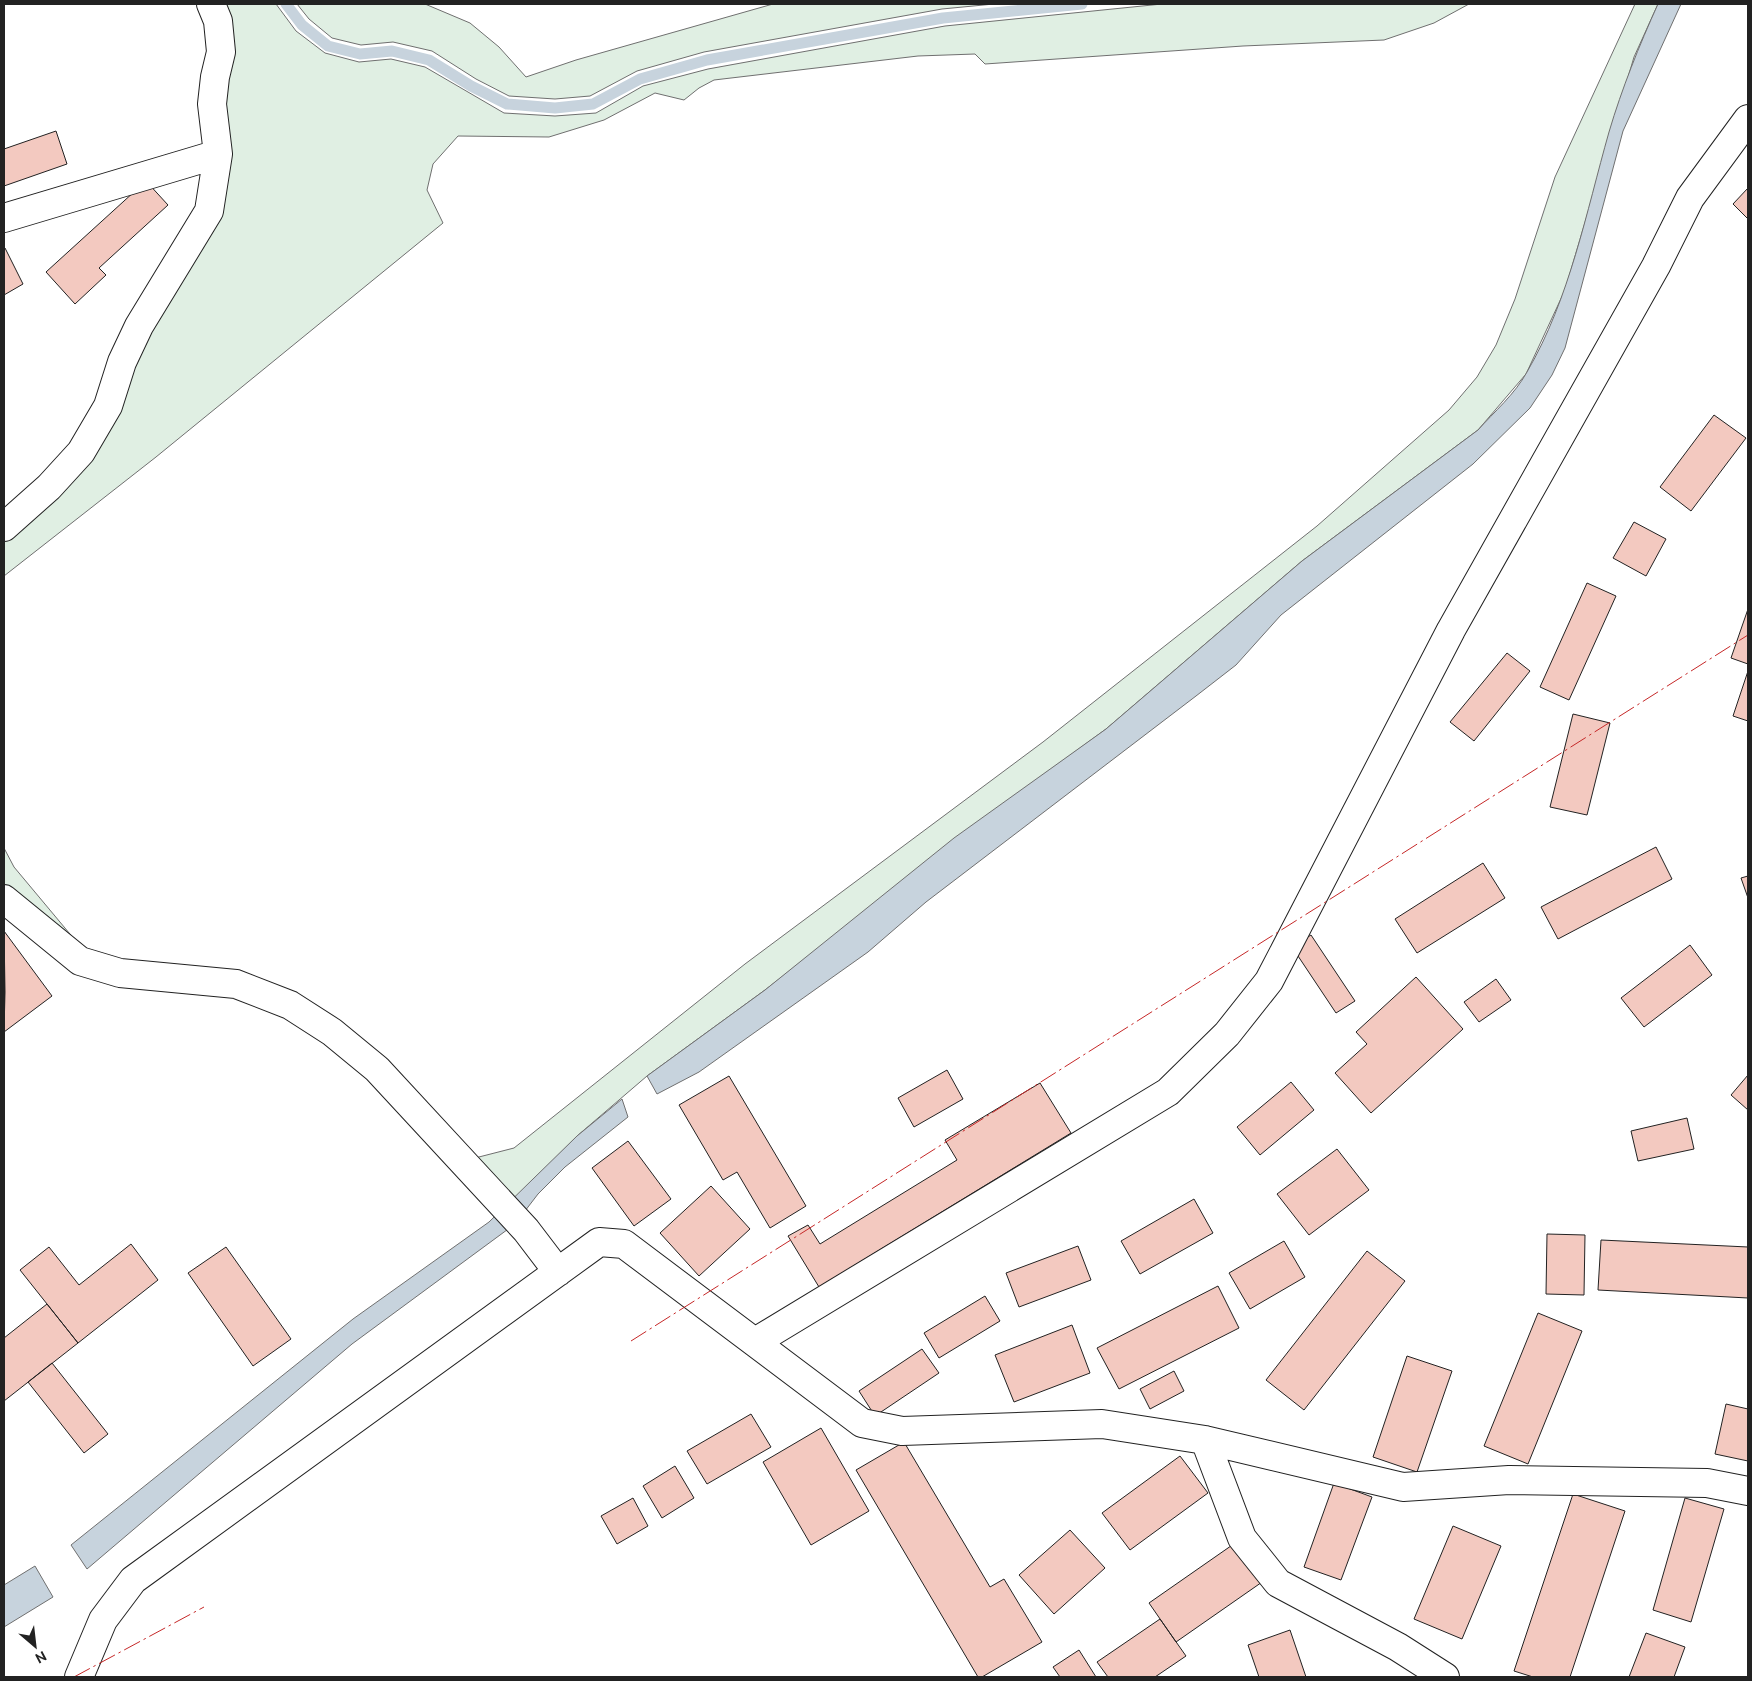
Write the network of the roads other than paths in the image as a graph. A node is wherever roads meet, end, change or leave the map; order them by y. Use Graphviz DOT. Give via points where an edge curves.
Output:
graph roads {
  1 [pos="211,4"];
  2 [pos="1748,119"];
  3 [pos="218,154"];
  4 [pos="4,218"];
  5 [pos="4,527"];
  6 [pos="4,900"];
  7 [pos="558,1272"];
  8 [pos="755,1342"];
  9 [pos="1205,1440"];
  10 [pos="1748,1491"];
  11 [pos="78,1677"];
  12 [pos="1445,1677"];
  1 -- 3 [label="street" via="218,21 221,52 214,77 212,104"];
  2 -- 8 [label="street" via="1690,198 1656,266 1451,630 1269,981 1227,1034 1168,1092"];
  3 -- 4 [label="street"];
  3 -- 5 [label="street" via="209,211 140,326 122,362 108,406 81,452 48,488"];
  6 -- 7 [label="street" via="80,961 120,973 236,984 290,1005 332,1032 377,1069 526,1230"];
  7 -- 8 [label="street" via="599,1242 624,1244"];
  7 -- 11 [label="street" via="133,1580 103,1620"];
  8 -- 9 [label="street" via="862,1423 902,1431 1102,1424"];
  9 -- 10 [label="street" via="1403,1487 1509,1480 1707,1483"];
  9 -- 12 [label="street" via="1242,1538 1278,1583 1398,1647"];
}
